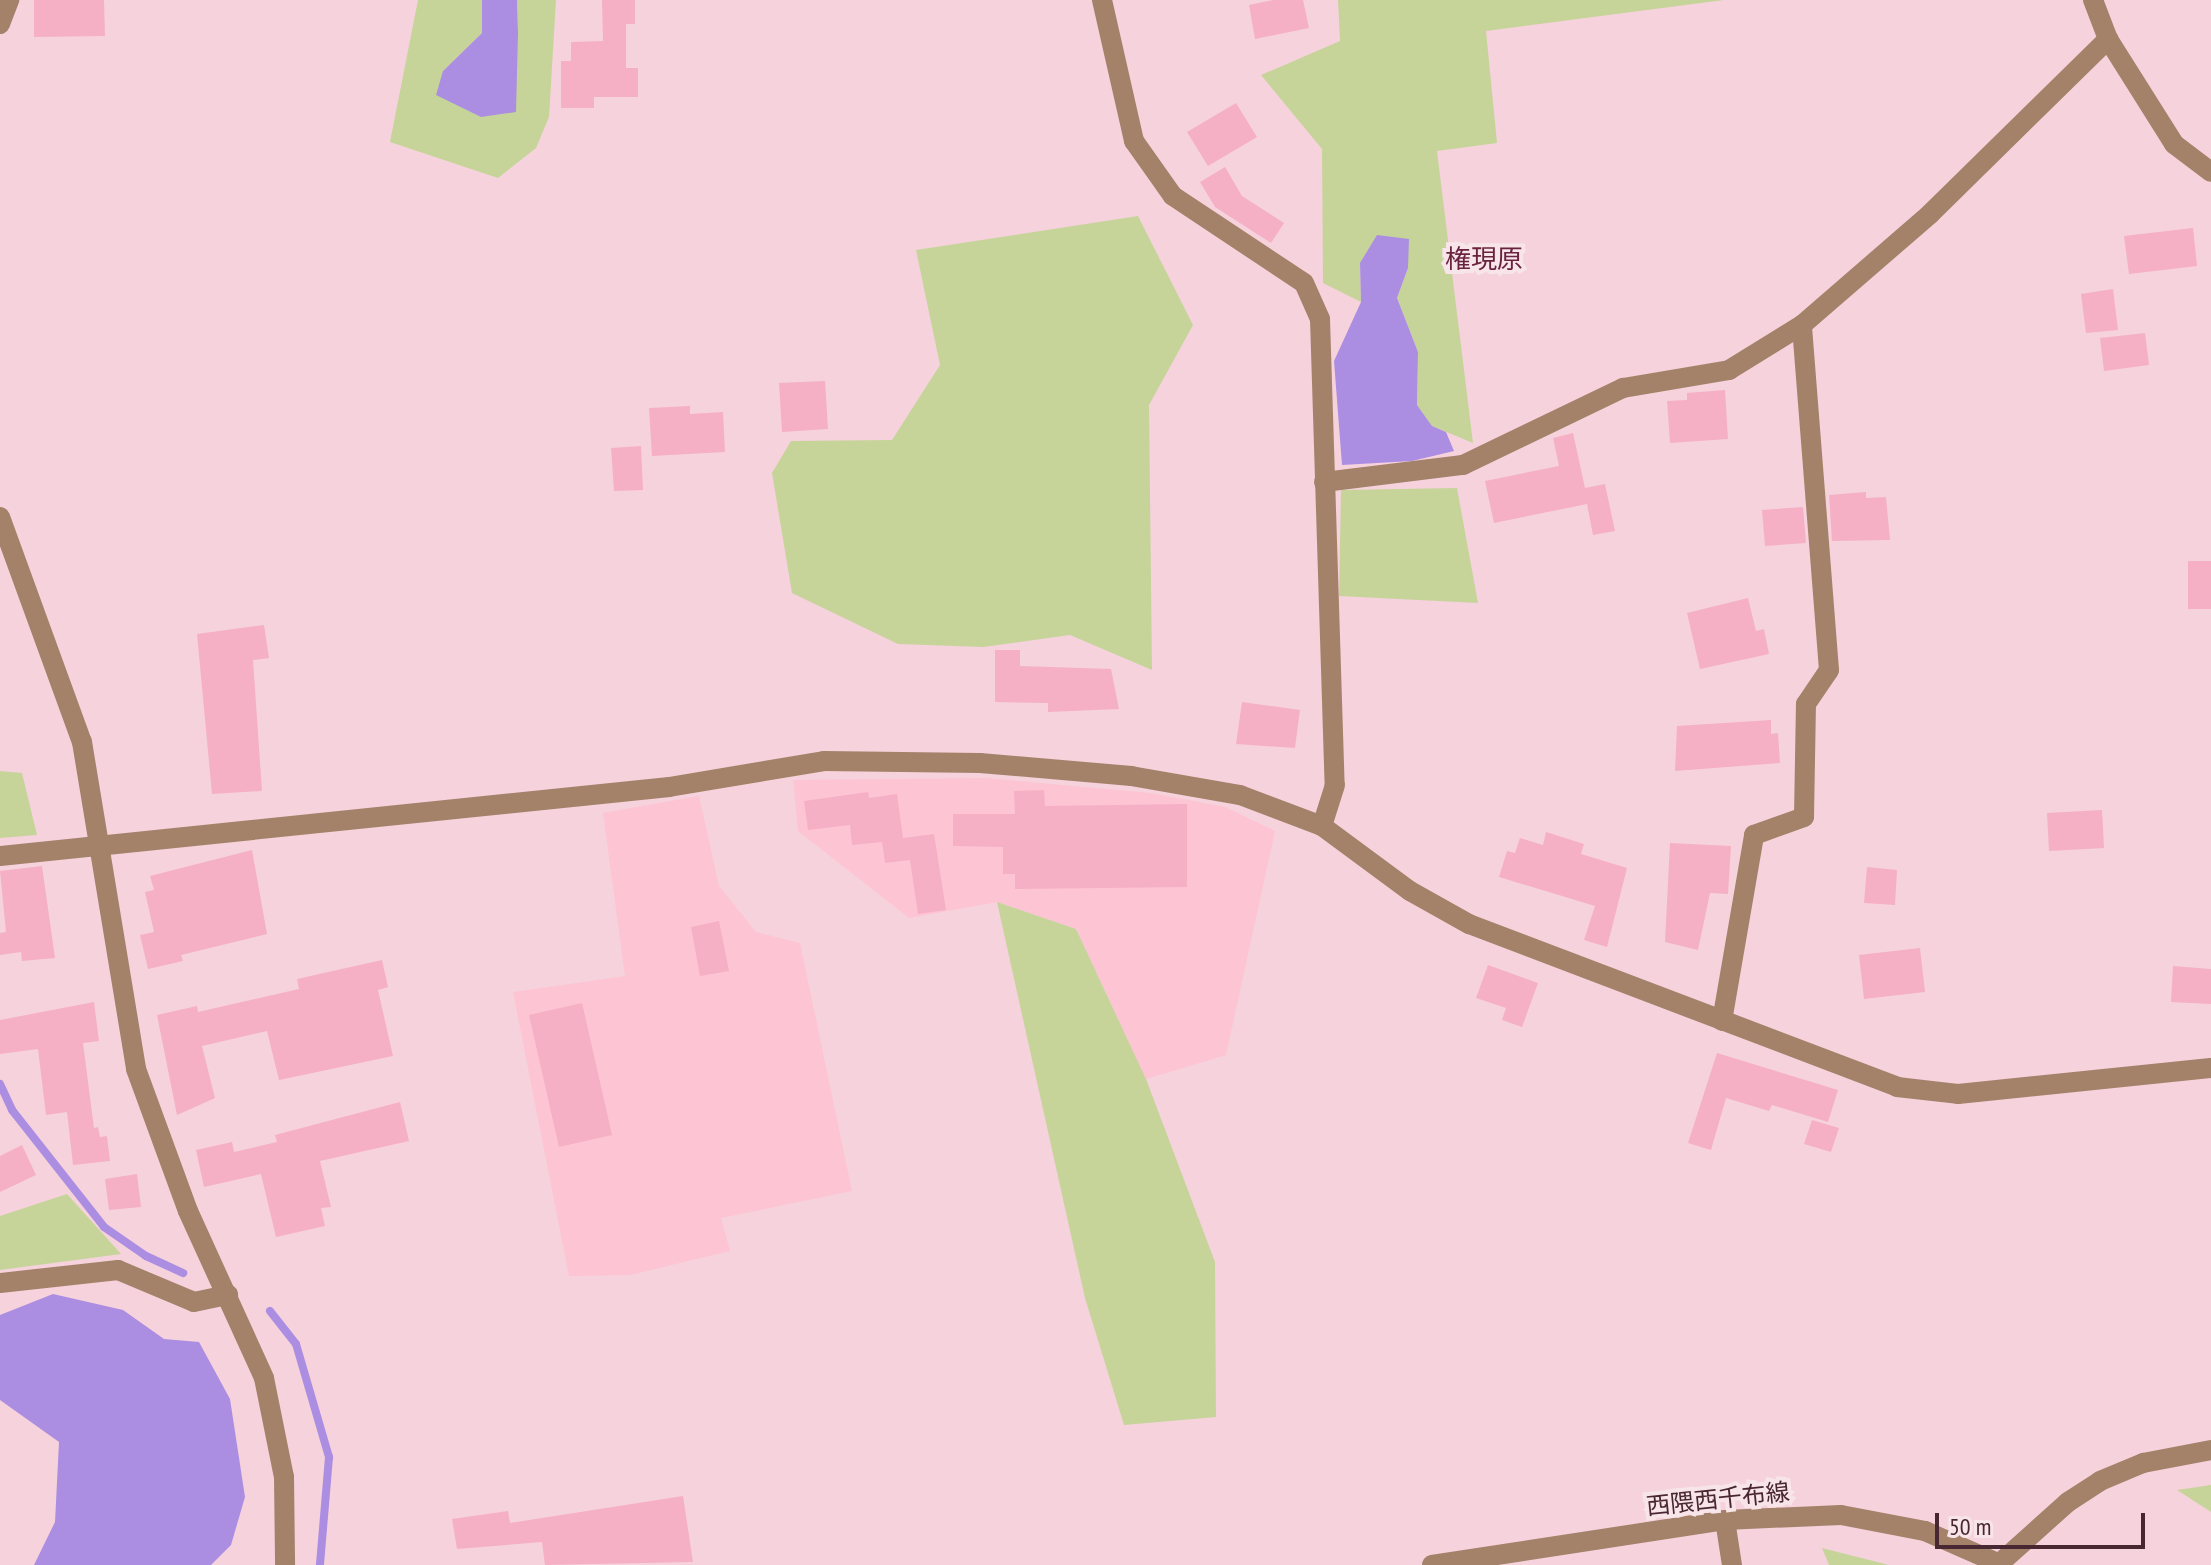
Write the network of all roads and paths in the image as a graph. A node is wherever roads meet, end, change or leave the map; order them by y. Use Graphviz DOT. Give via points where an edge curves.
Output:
graph roads {
  1 [pos="9,0"];
  2 [pos="1102,0"];
  3 [pos="2093,0"];
  4 [pos="0,24"];
  5 [pos="2108,39"];
  6 [pos="2211,172"];
  7 [pos="1802,325"];
  8 [pos="1324,482"];
  9 [pos="0,517"];
  10 [pos="1322,826"];
  11 [pos="99,847"];
  12 [pos="0,856"];
  13 [pos="1722,1021"];
  14 [pos="2211,1068"];
  15 [pos="0,1283"];
  16 [pos="228,1295"];
  17 [pos="2211,1450"];
  18 [pos="1725,1520"];
  19 [pos="2001,1564"];
  20 [pos="285,1565"];
  21 [pos="1432,1565"];
  22 [pos="1732,1565"];
  1 -- 4 [label="street"];
  2 -- 8 [label="street" via="1134,141 1165,185 1173,196 1304,283 1320,319"];
  3 -- 5 [label="street"];
  5 -- 6 [label="street" via="2174,144"];
  5 -- 7 [label="street" via="1930,214"];
  7 -- 8 [label="street" via="1729,370 1623,388 1463,465"];
  7 -- 13 [label="street" via="1829,670 1806,704 1804,817 1754,835"];
  8 -- 10 [label="street" via="1335,785"];
  9 -- 11 [label="street" via="82,742"];
  10 -- 11 [label="street" via="1240,795 1131,776 980,763 824,761 653,789"];
  10 -- 13 [label="street" via="1410,891 1469,924"];
  11 -- 12 [label="street"];
  11 -- 16 [label="street" via="136,1069 171,1170"];
  13 -- 14 [label="street" via="1897,1087 1958,1094"];
  15 -- 16 [label="street" via="118,1270 194,1302"];
  16 -- 20 [label="street" via="264,1378 284,1477"];
  17 -- 19 [label="street" via="2143,1463 2100,1481 2068,1502"];
  18 -- 19 [label="street, 西隈西千布線" via="1841,1515 1925,1531"];
  18 -- 21 [label="street, 西隈西千布線"];
  18 -- 22 [label="street"];
}
